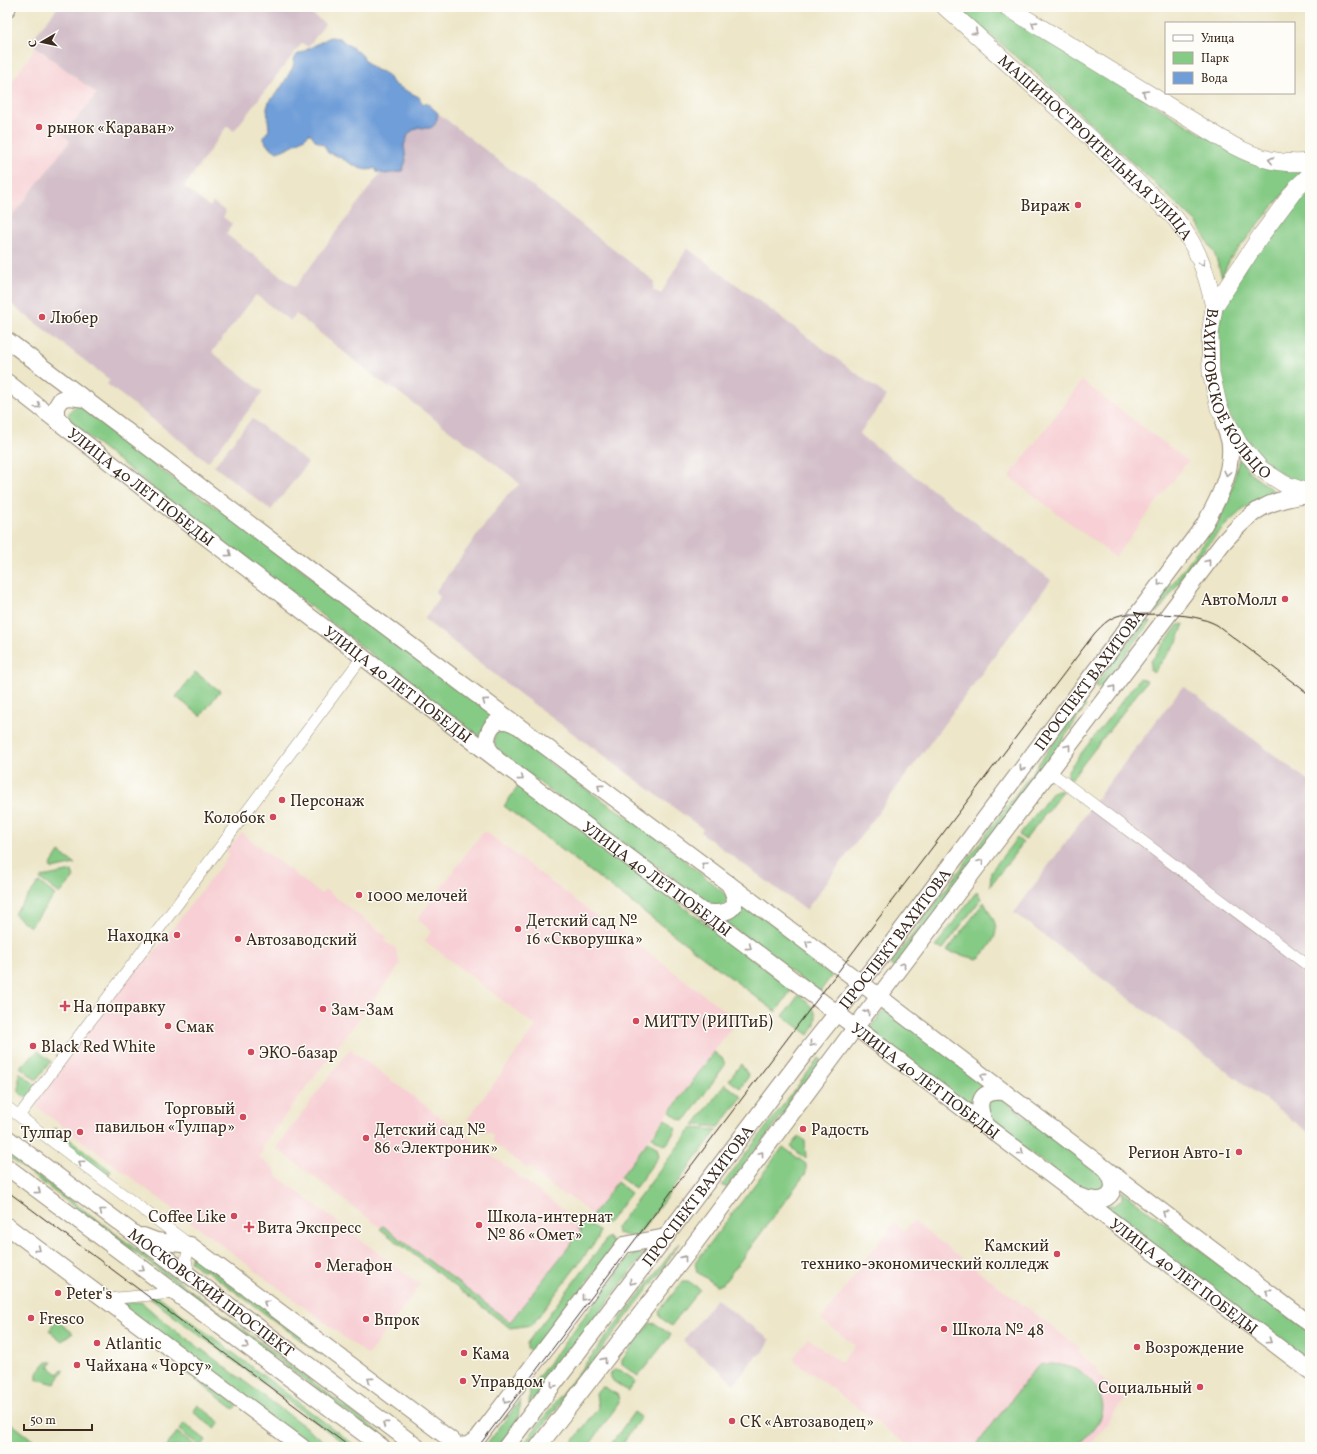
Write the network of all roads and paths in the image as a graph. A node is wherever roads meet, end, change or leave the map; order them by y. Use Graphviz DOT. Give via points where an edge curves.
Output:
graph roads {
  1 [pos="945,7"];
  2 [pos="1007,7"];
  3 [pos="1310,162"];
  4 [pos="1310,175"];
  5 [pos="1214,308"];
  6 [pos="7,340"];
  7 [pos="7,348"];
  8 [pos="7,352"];
  9 [pos="7,382"];
  10 [pos="86,399"];
  11 [pos="1219,408"];
  12 [pos="72,432"];
  13 [pos="1310,494"];
  14 [pos="363,656"];
  15 [pos="1071,704"];
  16 [pos="1089,719"];
  17 [pos="517,725"];
  18 [pos="496,759"];
  19 [pos="1049,772"];
  20 [pos="729,884"];
  21 [pos="703,912"];
  22 [pos="1310,968"];
  23 [pos="861,983"];
  24 [pos="879,996"];
  25 [pos="836,1014"];
  26 [pos="855,1028"];
  27 [pos="1004,1092"];
  28 [pos="7,1107"];
  29 [pos="19,1116"];
  30 [pos="985,1124"];
  31 [pos="7,1138"];
  32 [pos="1101,1165"];
  33 [pos="7,1167"];
  34 [pos="1080,1198"];
  35 [pos="693,1202"];
  36 [pos="712,1220"];
  37 [pos="7,1226"];
  38 [pos="123,1227"];
  39 [pos="666,1237"];
  40 [pos="190,1245"];
  41 [pos="189,1276"];
  42 [pos="174,1293"];
  43 [pos="106,1299"];
  44 [pos="1310,1324"];
  45 [pos="1310,1371"];
  46 [pos="458,1446"];
  47 [pos="302,1447"];
  48 [pos="382,1447"];
  49 [pos="417,1447"];
  50 [pos="506,1447"];
  51 [pos="538,1447"];
  1 -- 5 [label="main road, МАШИНОСТРОИТЕЛЬНАЯ УЛИЦА, one-way" via="1175,218 1202,259"];
  3 -- 2 [label="main road, one-way" via="1289,164 1270,161 1232,145"];
  4 -- 5 [label="main road, ВАХИТОВСКОЕ КОЛЬЦО" via="1297,187 1262,234"];
  5 -- 11 [label="main road, ВАХИТОВСКОЕ КОЛЬЦО" via="1210,335 1211,373"];
  6 -- 10 [label="main road"];
  7 -- 8 [label="main road"];
  9 -- 12 [label="main road, УЛИЦА 40 ЛЕТ ПОБЕДЫ, one-way"];
  10 -- 12 [label="main road" via="61,399 56,407 56,416"];
  17 -- 10 [label="main road, one-way"];
  11 -- 13 [label="main road, ВАХИТОВСКОЕ КОЛЬЦО" via="1239,444 1261,469 1284,484"];
  11 -- 15 [label="main road, ПРОСПЕКТ ВАХИТОВА, one-way" via="1230,444 1230,460 1213,510"];
  12 -- 14 [label="main road, УЛИЦА 40 ЛЕТ ПОБЕДЫ, one-way"];
  16 -- 13 [label="main road, ПРОСПЕКТ ВАХИТОВА, one-way" via="1192,582 1238,526 1254,512 1272,502 1288,496"];
  14 -- 18 [label="main road, УЛИЦА 40 ЛЕТ ПОБЕДЫ"];
  14 -- 29 [label="street"];
  15 -- 16 [label="main road" via="1090,690 1095,690 1097,695"];
  15 -- 23 [label="main road, ПРОСПЕКТ ВАХИТОВА, one-way"];
  19 -- 16 [label="main road, ПРОСПЕКТ ВАХИТОВА, one-way"];
  17 -- 18 [label="main road" via="503,721 490,728 488,748"];
  20 -- 17 [label="main road, one-way"];
  18 -- 21 [label="main road, УЛИЦА 40 ЛЕТ ПОБЕДЫ, one-way"];
  19 -- 22 [label="street"];
  24 -- 19 [label="main road, ПРОСПЕКТ ВАХИТОВА, one-way"];
  20 -- 21 [label="main road" via="735,894 734,905 728,912"];
  23 -- 20 [label="main road, one-way"];
  21 -- 25 [label="main road, УЛИЦА 40 ЛЕТ ПОБЕДЫ, one-way"];
  23 -- 24 [label="main road"];
  23 -- 25 [label="main road, ПРОСПЕКТ ВАХИТОВА"];
  26 -- 24 [label="main road, ПРОСПЕКТ ВАХИТОВА, one-way"];
  27 -- 24 [label="main road, one-way"];
  25 -- 26 [label="main road, УЛИЦА 40 ЛЕТ ПОБЕДЫ"];
  25 -- 35 [label="main road, ПРОСПЕКТ ВАХИТОВА, one-way"];
  26 -- 30 [label="main road, УЛИЦА 40 ЛЕТ ПОБЕДЫ"];
  36 -- 26 [label="main road, ПРОСПЕКТ ВАХИТОВА, one-way"];
  27 -- 30 [label="main road" via="987,1093 979,1103"];
  27 -- 32 [label="main road"];
  28 -- 29 [label="street"];
  40 -- 29 [label="street, one-way"];
  30 -- 34 [label="main road, УЛИЦА 40 ЛЕТ ПОБЕДЫ, one-way"];
  38 -- 31 [label="main road, МОСКОВСКИЙ ПРОСПЕКТ, one-way"];
  32 -- 34 [label="main road" via="1111,1175 1113,1183 1110,1194 1098,1200"];
  44 -- 32 [label="main road, one-way"];
  33 -- 42 [label="main road, МОСКОВСКИЙ ПРОСПЕКТ, one-way"];
  34 -- 45 [label="main road, УЛИЦА 40 ЛЕТ ПОБЕДЫ, one-way"];
  35 -- 36 [label="main road" via="713,1188 718,1189 721,1195"];
  35 -- 39 [label="main road, ПРОСПЕКТ ВАХИТОВА"];
  51 -- 36 [label="main road, ПРОСПЕКТ ВАХИТОВА, one-way"];
  37 -- 43 [label="main road, one-way"];
  38 -- 40 [label="main road" via="156,1241"];
  38 -- 41 [label="main road, МОСКОВСКИЙ ПРОСПЕКТ"];
  39 -- 46 [label="main road, one-way" via="624,1245 477,1439"];
  39 -- 50 [label="main road, ПРОСПЕКТ ВАХИТОВА, one-way"];
  40 -- 41 [label="street" via="186,1259"];
  46 -- 40 [label="main road, one-way"];
  49 -- 41 [label="main road, МОСКОВСКИЙ ПРОСПЕКТ, one-way"];
  42 -- 43 [label="street"];
  42 -- 48 [label="main road, МОСКОВСКИЙ ПРОСПЕКТ, one-way"];
  43 -- 47 [label="main road"];
}
